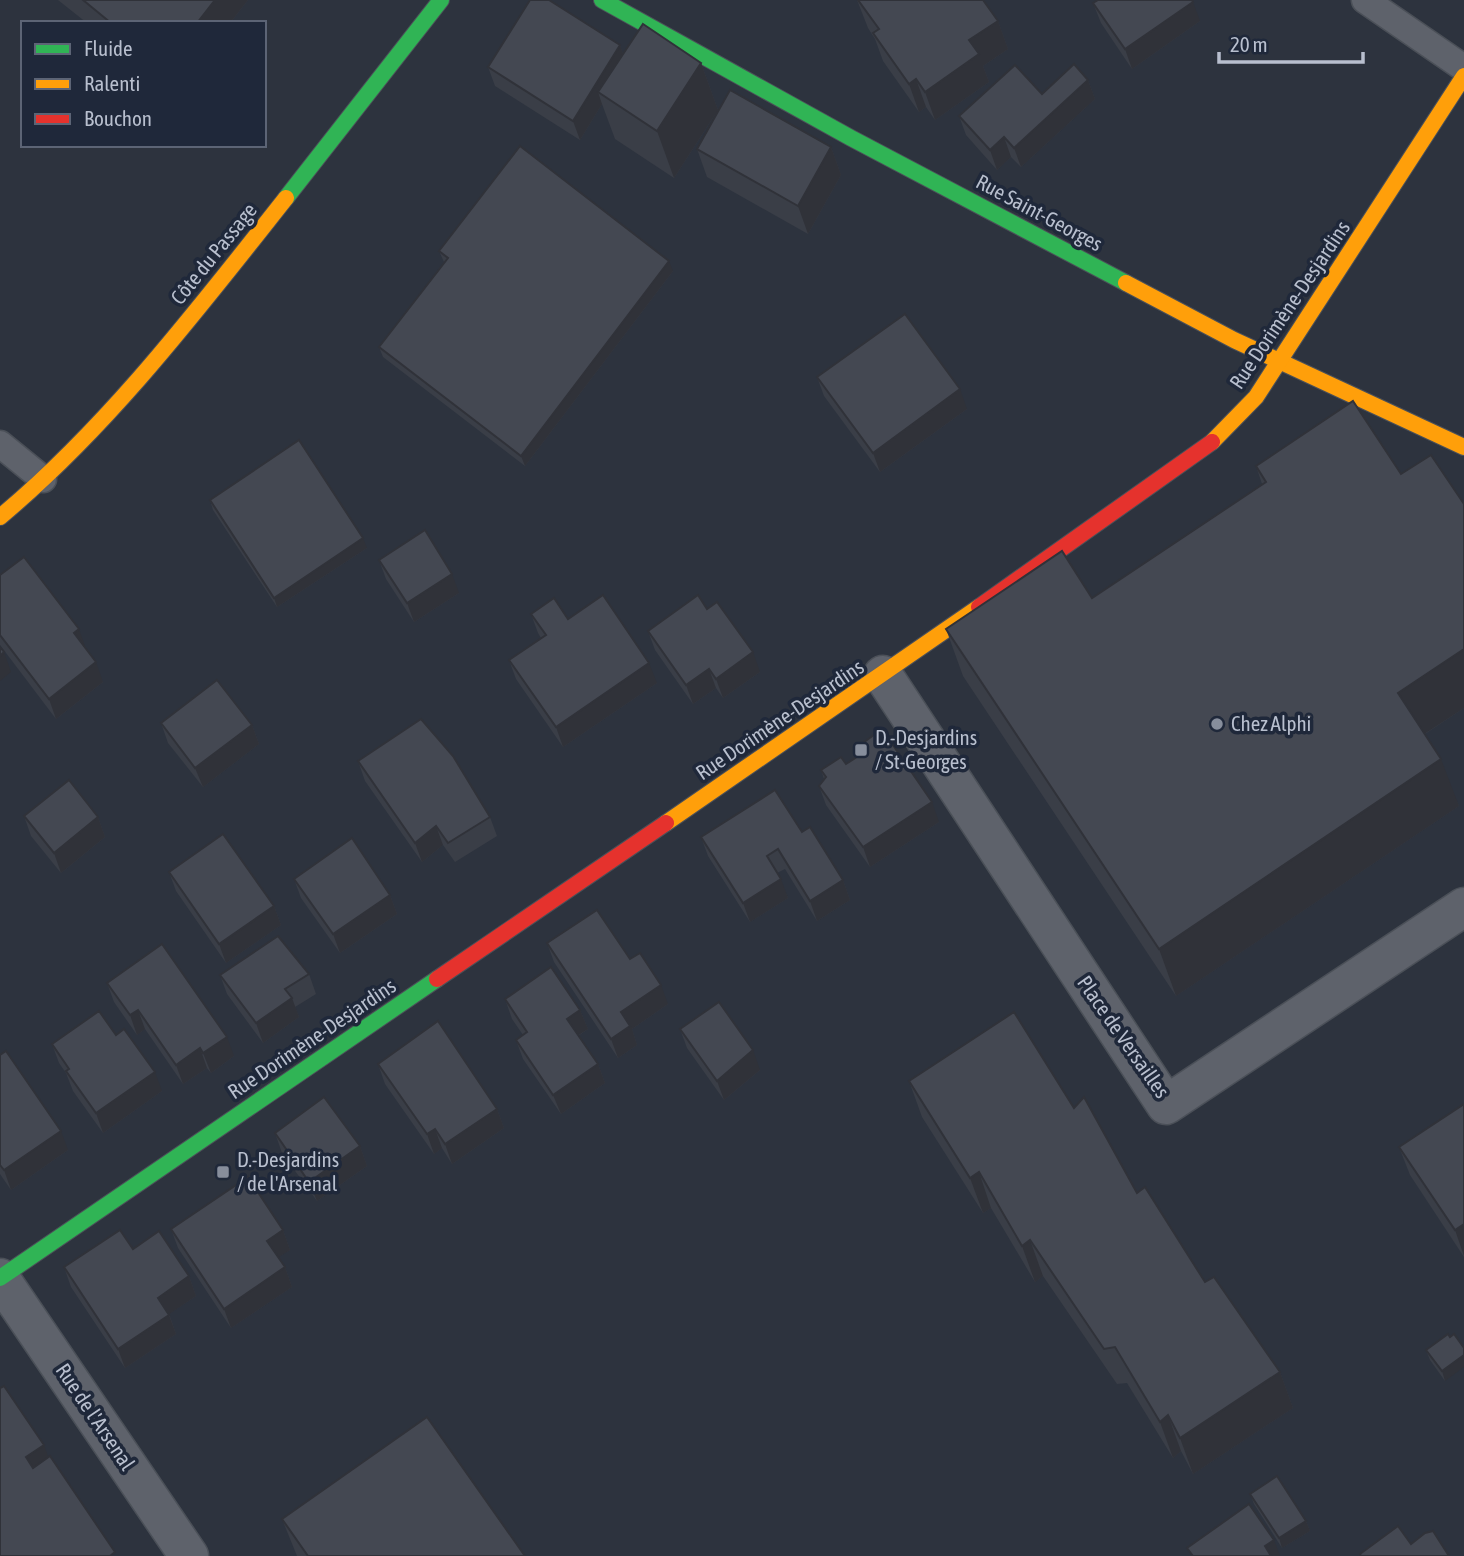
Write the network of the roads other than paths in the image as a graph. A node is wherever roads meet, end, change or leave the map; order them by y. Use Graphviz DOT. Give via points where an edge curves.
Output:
graph roads {
  1 [pos="441,0"];
  2 [pos="602,0"];
  3 [pos="1365,0"];
  4 [pos="1464,68"];
  5 [pos="1464,76"];
  6 [pos="1280,360"];
  7 [pos="0,444"];
  8 [pos="1464,447"];
  9 [pos="43,479"];
  10 [pos="0,517"];
  11 [pos="883,675"];
  12 [pos="1464,907"];
  13 [pos="0,1278"];
  14 [pos="189,1556"];
  1 -- 9 [label="main road, Côte du Passage" via="223,277 111,408"];
  2 -- 6 [label="main road, Rue Saint-Georges" via="876,151"];
  3 -- 4 [label="lane"];
  5 -- 6 [label="main road, Rue Dorimène-Desjardins"];
  6 -- 8 [label="main road, Rue Saint-Georges"];
  6 -- 11 [label="main road, Rue Dorimène-Desjardins" via="1256,397 1223,434"];
  7 -- 9 [label="lane"];
  9 -- 10 [label="main road, Côte du Passage"];
  11 -- 12 [label="street, Place de Versailles" via="1166,1105"];
  11 -- 13 [label="main road, Rue Dorimène-Desjardins"];
  13 -- 14 [label="street, Rue de l'Arsenal"];
}
